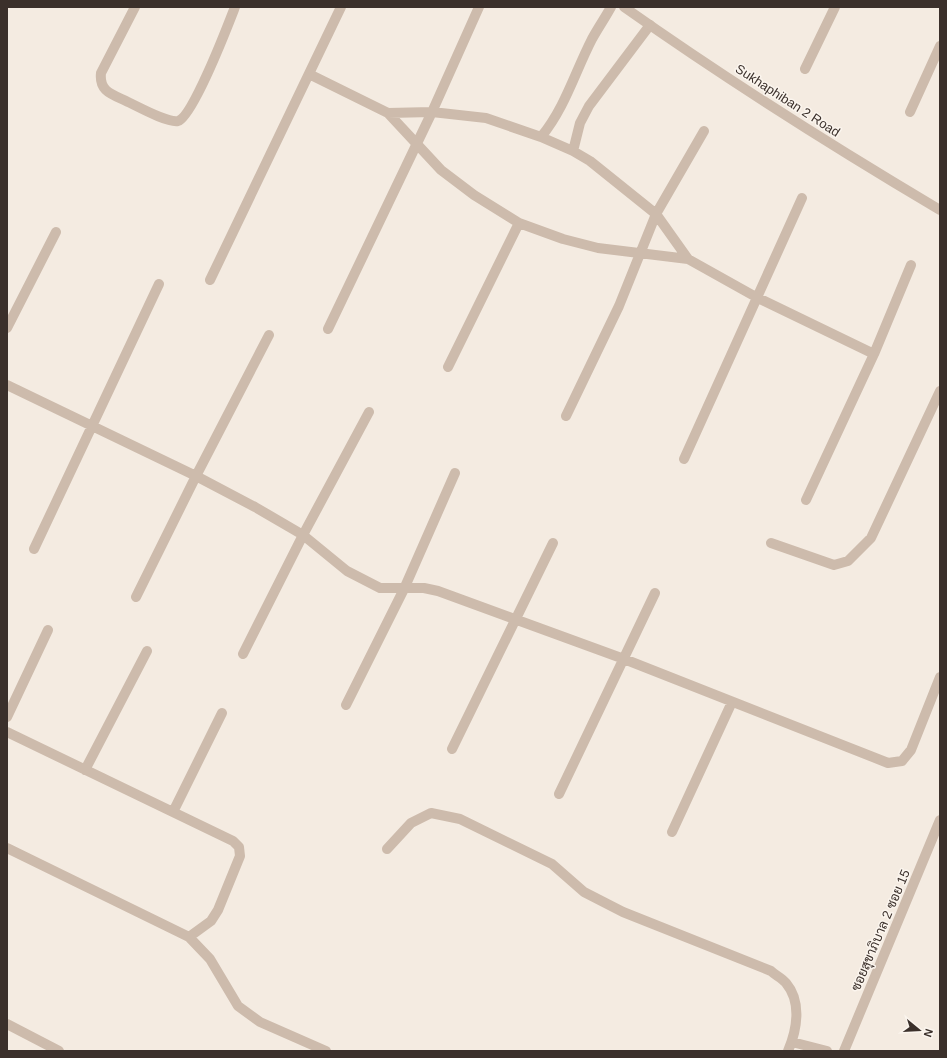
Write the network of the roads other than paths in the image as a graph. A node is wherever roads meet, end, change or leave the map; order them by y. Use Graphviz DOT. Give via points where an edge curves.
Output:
graph roads {
  1 [pos="135,7"];
  2 [pos="235,7"];
  3 [pos="341,7"];
  4 [pos="479,7"];
  5 [pos="611,7"];
  6 [pos="624,7"];
  7 [pos="835,7"];
  8 [pos="650,25"];
  9 [pos="940,46"];
  10 [pos="805,69"];
  11 [pos="309,74"];
  12 [pos="432,112"];
  13 [pos="910,112"];
  14 [pos="388,113"];
  15 [pos="704,131"];
  16 [pos="540,137"];
  17 [pos="416,145"];
  18 [pos="573,151"];
  19 [pos="802,198"];
  20 [pos="940,210"];
  21 [pos="656,214"];
  22 [pos="519,223"];
  23 [pos="56,232"];
  24 [pos="639,254"];
  25 [pos="688,259"];
  26 [pos="911,265"];
  27 [pos="210,280"];
  28 [pos="159,284"];
  29 [pos="756,298"];
  30 [pos="7,328"];
  31 [pos="328,329"];
  32 [pos="269,334"];
  33 [pos="874,354"];
  34 [pos="448,367"];
  35 [pos="7,385"];
  36 [pos="940,391"];
  37 [pos="369,412"];
  38 [pos="566,416"];
  39 [pos="92,426"];
  40 [pos="684,459"];
  41 [pos="456,474"];
  42 [pos="196,476"];
  43 [pos="806,500"];
  44 [pos="303,535"];
  45 [pos="553,543"];
  46 [pos="771,543"];
  47 [pos="34,549"];
  48 [pos="404,588"];
  49 [pos="655,593"];
  50 [pos="136,597"];
  51 [pos="514,619"];
  52 [pos="48,630"];
  53 [pos="147,651"];
  54 [pos="243,654"];
  55 [pos="624,659"];
  56 [pos="940,677"];
  57 [pos="732,702"];
  58 [pos="346,705"];
  59 [pos="222,713"];
  60 [pos="7,717"];
  61 [pos="7,732"];
  62 [pos="452,750"];
  63 [pos="84,770"];
  64 [pos="560,794"];
  65 [pos="172,812"];
  66 [pos="940,820"];
  67 [pos="672,832"];
  68 [pos="7,848"];
  69 [pos="387,849"];
  70 [pos="189,937"];
  71 [pos="7,1024"];
  72 [pos="790,1046"];
  73 [pos="59,1051"];
  74 [pos="326,1051"];
  75 [pos="827,1051"];
  76 [pos="844,1051"];
  1 -- 2 [label="street" via="101,73 100,83 104,89 123,100 176,121 188,112 209,70"];
  3 -- 11 [label="street"];
  4 -- 12 [label="street"];
  5 -- 16 [label="street" via="592,39 565,100 551,125"];
  6 -- 8 [label="street, Sukhaphiban 2 Road"];
  7 -- 10 [label="street"];
  8 -- 18 [label="street" via="589,106 580,123"];
  8 -- 20 [label="street, Sukhaphiban 2 Road" via="861,163"];
  9 -- 13 [label="street"];
  11 -- 14 [label="street"];
  11 -- 27 [label="street"];
  12 -- 14 [label="street"];
  12 -- 16 [label="street" via="486,118"];
  12 -- 17 [label="street"];
  14 -- 17 [label="street"];
  15 -- 21 [label="street"];
  16 -- 18 [label="street"];
  17 -- 22 [label="street" via="441,170 474,195"];
  17 -- 31 [label="street"];
  18 -- 21 [label="street" via="590,161"];
  19 -- 29 [label="street"];
  21 -- 24 [label="street"];
  21 -- 25 [label="street"];
  22 -- 24 [label="street" via="563,239 598,248"];
  22 -- 34 [label="street"];
  23 -- 30 [label="street"];
  24 -- 25 [label="street"];
  24 -- 38 [label="street" via="619,306"];
  25 -- 29 [label="street"];
  26 -- 33 [label="street"];
  28 -- 39 [label="street"];
  29 -- 33 [label="street"];
  29 -- 40 [label="street"];
  32 -- 42 [label="street"];
  33 -- 43 [label="street"];
  35 -- 39 [label="street"];
  36 -- 46 [label="street" via="871,538 848,561 834,565"];
  37 -- 44 [label="street"];
  39 -- 42 [label="street"];
  39 -- 47 [label="street"];
  41 -- 48 [label="street"];
  42 -- 44 [label="street"];
  42 -- 50 [label="street"];
  44 -- 48 [label="street" via="347,570 373,585 380,588"];
  44 -- 54 [label="street"];
  45 -- 51 [label="street"];
  48 -- 51 [label="street" via="438,591"];
  48 -- 58 [label="street"];
  49 -- 55 [label="street"];
  51 -- 55 [label="street"];
  51 -- 62 [label="street"];
  52 -- 60 [label="street"];
  53 -- 63 [label="street"];
  55 -- 57 [label="street"];
  55 -- 64 [label="street"];
  56 -- 57 [label="street" via="911,750 902,762 888,763"];
  57 -- 67 [label="street"];
  59 -- 65 [label="street"];
  61 -- 63 [label="street"];
  63 -- 65 [label="street"];
  65 -- 70 [label="street" via="233,841 239,847 240,856 218,910 211,921"];
  66 -- 76 [label="street, ซอยสุขาภิบาล 2 ซอย 15"];
  68 -- 70 [label="street"];
  69 -- 72 [label="street" via="411,823 431,813 460,819 552,864 584,892 623,912 771,971 785,982 794,998 797,1018"];
  70 -- 74 [label="street" via="210,959 238,1006 260,1022"];
  71 -- 73 [label="street"];
  72 -- 75 [label="street"];
}
